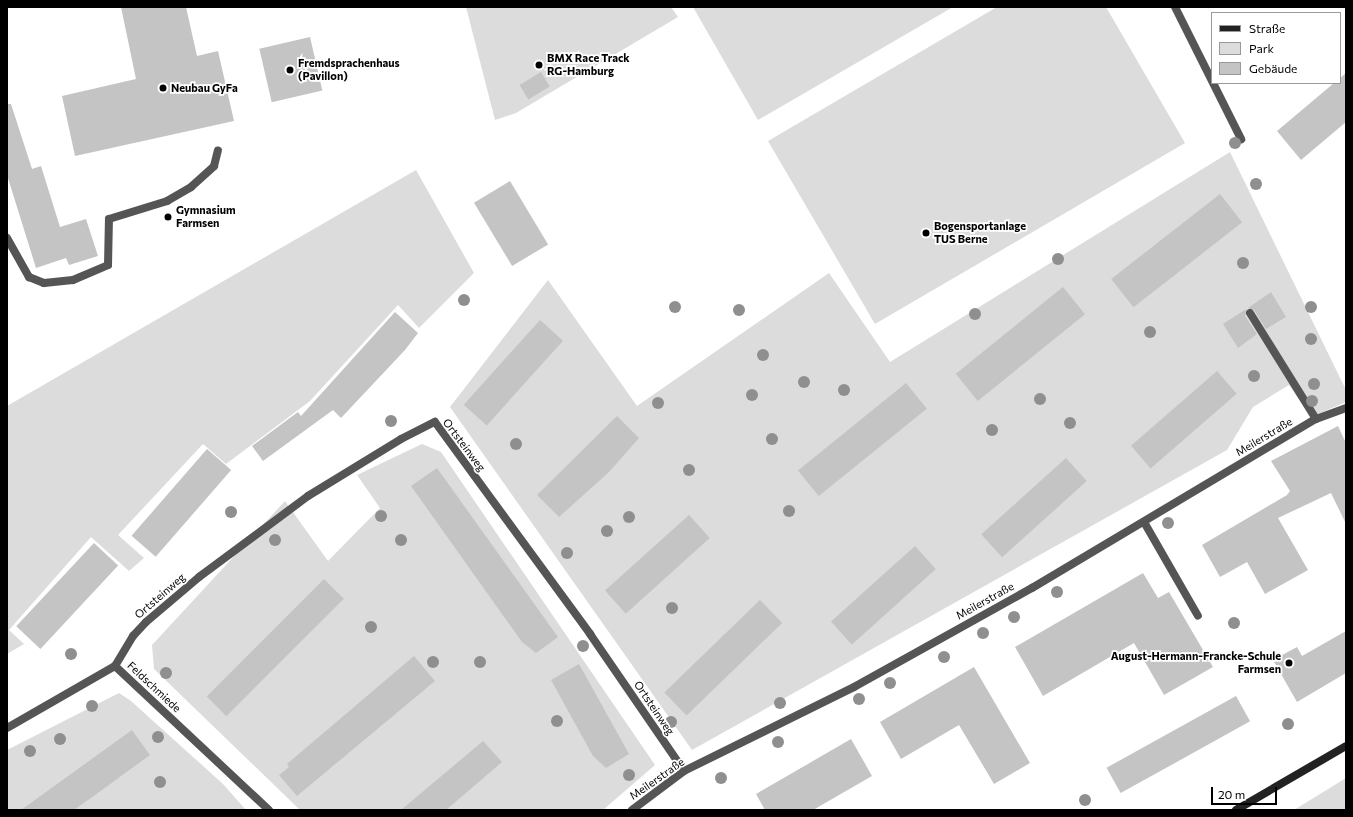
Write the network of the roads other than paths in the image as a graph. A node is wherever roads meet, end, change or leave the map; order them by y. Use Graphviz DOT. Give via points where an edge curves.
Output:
graph roads {
  1 [pos="1175,7"];
  2 [pos="1211,79"];
  3 [pos="1214,84"];
  4 [pos="1241,139"];
  5 [pos="218,150"];
  6 [pos="7,238"];
  7 [pos="1250,313"];
  8 [pos="1346,408"];
  9 [pos="1316,419"];
  10 [pos="1144,522"];
  11 [pos="1198,616"];
  12 [pos="115,666"];
  13 [pos="7,728"];
  14 [pos="1346,746"];
  15 [pos="684,771"];
  16 [pos="269,810"];
  17 [pos="632,810"];
  18 [pos="1236,810"];
  1 -- 2 [label="street"];
  3 -- 4 [label="street"];
  5 -- 6 [label="street" via="214,166 191,187 167,201 109,219 108,264 73,280 44,283 29,277"];
  7 -- 9 [label="street"];
  8 -- 9 [label="street, Meilerstraße"];
  9 -- 10 [label="street, Meilerstraße"];
  10 -- 11 [label="street"];
  10 -- 15 [label="street, Meilerstraße" via="844,693"];
  12 -- 13 [label="street, Feldschmiede"];
  12 -- 15 [label="street, Ortsteinweg" via="133,636 146,622 199,577 308,496 401,439 435,422 590,634"];
  12 -- 16 [label="street, Feldschmiede"];
  14 -- 18 [label="main road"];
  15 -- 17 [label="street, Meilerstraße"];
}
